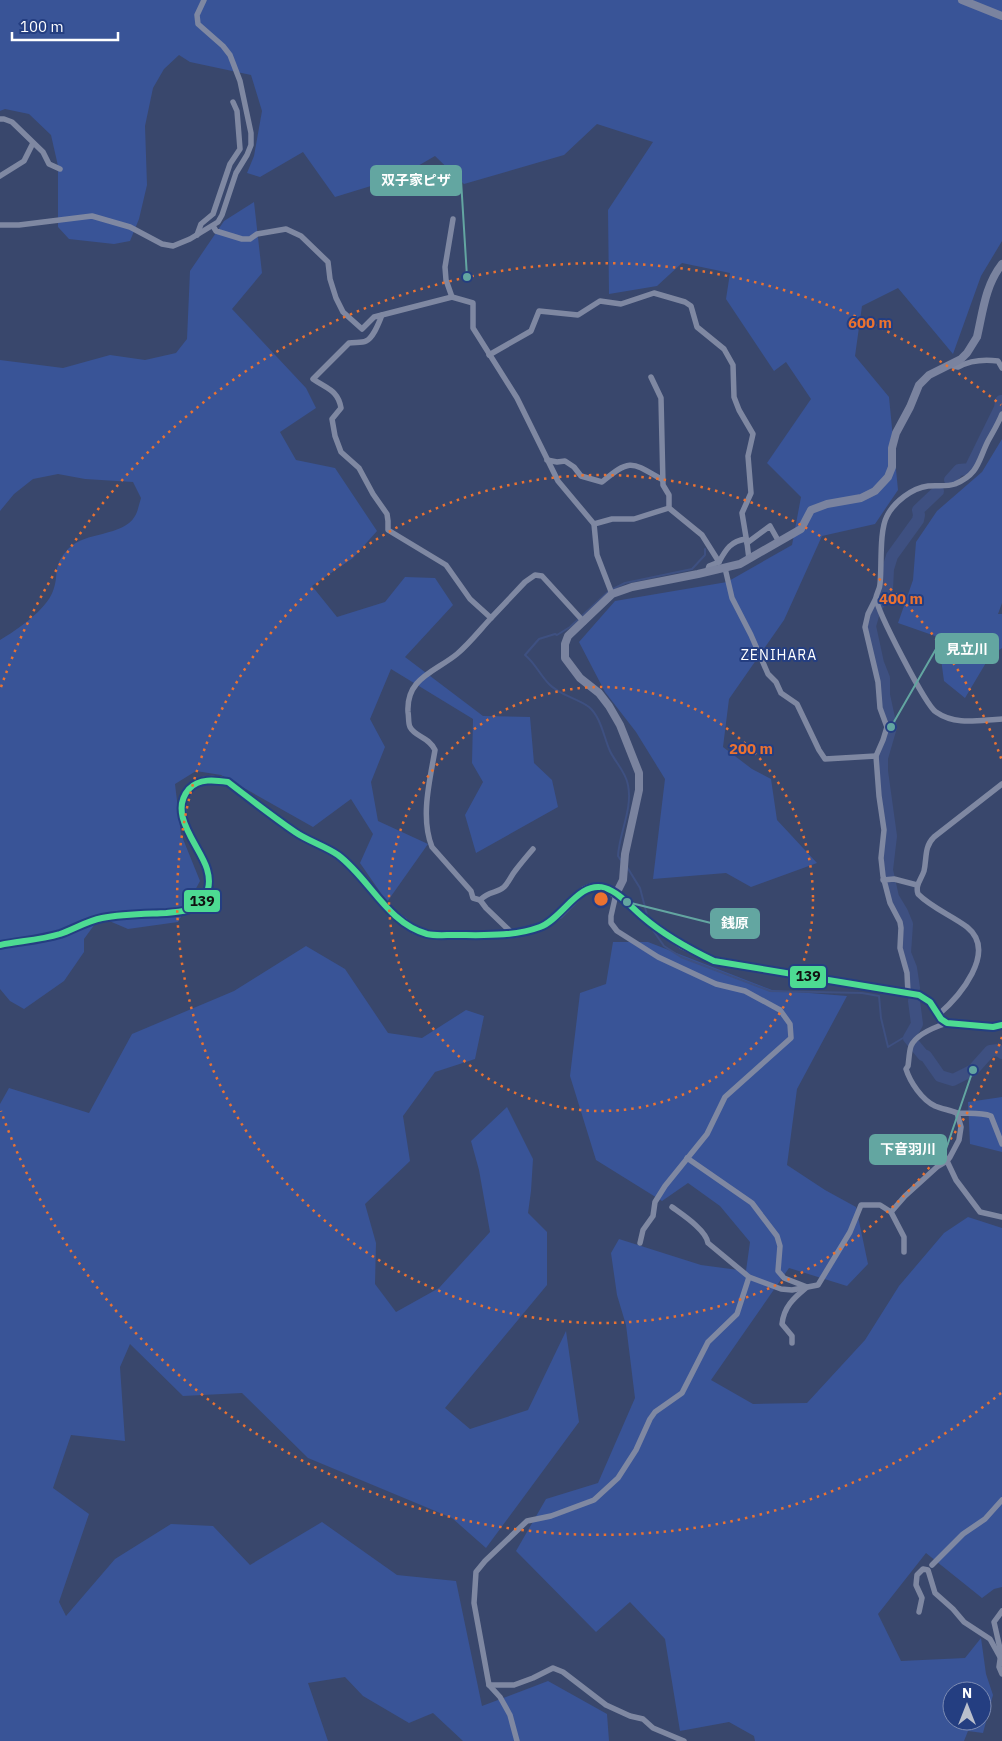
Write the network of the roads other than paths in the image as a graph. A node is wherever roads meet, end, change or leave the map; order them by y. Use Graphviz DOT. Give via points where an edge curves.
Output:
graph roads {
  1 [pos="204,0"];
  2 [pos="962,0"];
  3 [pos="1002,16"];
  4 [pos="233,102"];
  5 [pos="0,119"];
  6 [pos="33,143"];
  7 [pos="60,169"];
  8 [pos="0,176"];
  9 [pos="452,219"];
  10 [pos="0,225"];
  11 [pos="213,226"];
  12 [pos="197,235"];
  13 [pos="1002,264"];
  14 [pos="452,297"];
  15 [pos="382,315"];
  16 [pos="489,355"];
  17 [pos="949,365"];
  18 [pos="1002,368"];
  19 [pos="651,376"];
  20 [pos="1002,414"];
  21 [pos="547,460"];
  22 [pos="661,478"];
  23 [pos="669,508"];
  24 [pos="594,524"];
  25 [pos="747,541"];
  26 [pos="779,542"];
  27 [pos="749,559"];
  28 [pos="719,562"];
  29 [pos="725,568"];
  30 [pos="707,572"];
  31 [pos="612,594"];
  32 [pos="878,603"];
  33 [pos="491,618"];
  34 [pos="584,622"];
  35 [pos="1002,719"];
  36 [pos="876,756"];
  37 [pos="1002,784"];
  38 [pos="534,850"];
  39 [pos="887,880"];
  40 [pos="917,885"];
  41 [pos="616,894"];
  42 [pos="480,900"];
  43 [pos="513,934"];
  44 [pos="0,945"];
  45 [pos="908,993"];
  46 [pos="938,1015"];
  47 [pos="947,1023"];
  48 [pos="1002,1025"];
  49 [pos="958,1113"];
  50 [pos="1002,1144"];
  51 [pos="687,1158"];
  52 [pos="947,1161"];
  53 [pos="672,1207"];
  54 [pos="891,1212"];
  55 [pos="1002,1217"];
  56 [pos="640,1243"];
  57 [pos="904,1252"];
  58 [pos="749,1277"];
  59 [pos="808,1287"];
  60 [pos="792,1343"];
  61 [pos="1002,1500"];
  62 [pos="932,1565"];
  63 [pos="1002,1611"];
  64 [pos="919,1612"];
  65 [pos="1000,1657"];
  66 [pos="1002,1674"];
  67 [pos="489,1685"];
  68 [pos="518,1741"];
  69 [pos="684,1741"];
  1 -- 11 [label="street" via="197,15 198,24 230,55 240,81 251,133 247,155 236,173 222,215"];
  2 -- 3 [label="main road"];
  4 -- 12 [label="street" via="237,111 240,149 230,164 213,214 201,224"];
  5 -- 6 [label="street" via="12,122"];
  6 -- 7 [label="street" via="49,164"];
  6 -- 8 [label="street" via="24,161"];
  9 -- 14 [label="street" via="445,267"];
  10 -- 12 [label="street" via="92,216 130,227 173,246"];
  11 -- 12 [label="street"];
  11 -- 15 [label="street" via="216,231 242,239 286,229 301,236 328,262 342,312 362,329 374,317"];
  13 -- 17 [label="main road" via="988,288 974,344 961,359"];
  14 -- 15 [label="street"];
  14 -- 16 [label="street" via="473,303 473,328"];
  15 -- 33 [label="street" via="368,339 349,343 313,378 336,393 340,400 341,408 332,419 335,436 341,452 359,468 387,514 388,530 446,565 470,599"];
  16 -- 21 [label="street" via="517,398"];
  16 -- 25 [label="street" via="531,331 539,311 578,315 600,301 621,304 654,293 691,306 697,327 724,350 733,365 734,397 753,434 748,456 751,492 742,513"];
  17 -- 18 [label="street" via="984,360 998,361"];
  17 -- 26 [label="main road" via="929,375 915,392 896,433 888,477 875,491 861,498 811,510 801,529"];
  19 -- 22 [label="street" via="661,398"];
  20 -- 32 [label="street" via="976,469 955,484 915,490 887,516 880,553"];
  21 -- 22 [label="street" via="565,461 582,476 602,482 629,464 636,464"];
  21 -- 24 [label="street" via="558,480"];
  22 -- 23 [label="street" via="669,495"];
  23 -- 24 [label="street" via="634,519 612,519"];
  23 -- 28 [label="street" via="702,535"];
  24 -- 31 [label="street" via="597,555"];
  25 -- 26 [label="street" via="770,526"];
  25 -- 27 [label="street"];
  25 -- 28 [label="street" via="733,542"];
  26 -- 27 [label="main road"];
  27 -- 29 [label="main road"];
  28 -- 30 [label="street" via="709,566"];
  29 -- 30 [label="main road"];
  29 -- 36 [label="street" via="732,598 768,674 781,693 797,704 825,759"];
  30 -- 31 [label="main road"];
  31 -- 34 [label="main road"];
  32 -- 35 [label="street" via="893,639 934,711 964,722"];
  32 -- 36 [label="street" via="868,614 865,627 878,682 880,708 887,727"];
  33 -- 34 [label="street" via="535,575 542,576"];
  33 -- 42 [label="street" via="457,654 420,680 408,701 412,731 431,742 435,750 428,797 432,847 471,891 473,898"];
  34 -- 41 [label="main road" via="568,636 565,658 609,706 639,773 623,880"];
  36 -- 39 [label="street" via="884,830 882,858"];
  37 -- 40 [label="street" via="930,841 924,872"];
  38 -- 42 [label="street" via="505,886"];
  39 -- 40 [label="street"];
  39 -- 45 [label="street" via="890,903 900,922 900,948"];
  40 -- 46 [label="street" via="918,894 965,926 978,946 974,973 956,998"];
  41 -- 43 [label="main road" via="604,888 584,890 541,928"];
  41 -- 45 [label="main road" via="683,946 714,961"];
  41 -- 51 [label="street" via="611,923 617,930 658,958 716,984 731,986 762,999 780,1010 790,1024 791,1038 724,1097 706,1134"];
  42 -- 43 [label="street"];
  43 -- 44 [label="main road" via="430,935 415,930 390,912 351,866 336,854 296,833 228,782 216,779 193,784 186,793 183,808 184,822 210,879 204,900 192,909 104,917 60,934"];
  45 -- 46 [label="main road" via="919,994 930,1002"];
  46 -- 47 [label="main road"];
  47 -- 48 [label="main road"];
  47 -- 49 [label="street" via="913,1043 906,1068 914,1086 927,1100"];
  49 -- 50 [label="street" via="991,1116"];
  49 -- 52 [label="street" via="959,1140"];
  51 -- 56 [label="street" via="655,1202"];
  51 -- 59 [label="street" via="752,1203 777,1236 780,1246 778,1271 784,1278"];
  52 -- 54 [label="street" via="921,1181"];
  52 -- 55 [label="street" via="956,1180 980,1212"];
  53 -- 58 [label="street"];
  54 -- 57 [label="street" via="904,1237"];
  54 -- 59 [label="street" via="880,1205 861,1205 850,1232 818,1285"];
  58 -- 59 [label="street" via="781,1289"];
  58 -- 67 [label="street" via="737,1314 708,1342 682,1392 650,1418 636,1450 618,1478 594,1500 527,1521 476,1572 474,1603"];
  59 -- 60 [label="street" via="787,1305 783,1315 782,1324 792,1336"];
  61 -- 62 [label="street"];
  63 -- 65 [label="street" via="994,1622"];
  64 -- 65 [label="street" via="922,1598 916,1585 917,1575 923,1569 928,1570 935,1593 964,1622 990,1639"];
  65 -- 66 [label="street"];
  67 -- 68 [label="street" via="510,1715"];
  67 -- 69 [label="street" via="514,1685 553,1668 606,1705 643,1719 654,1728"];
}
